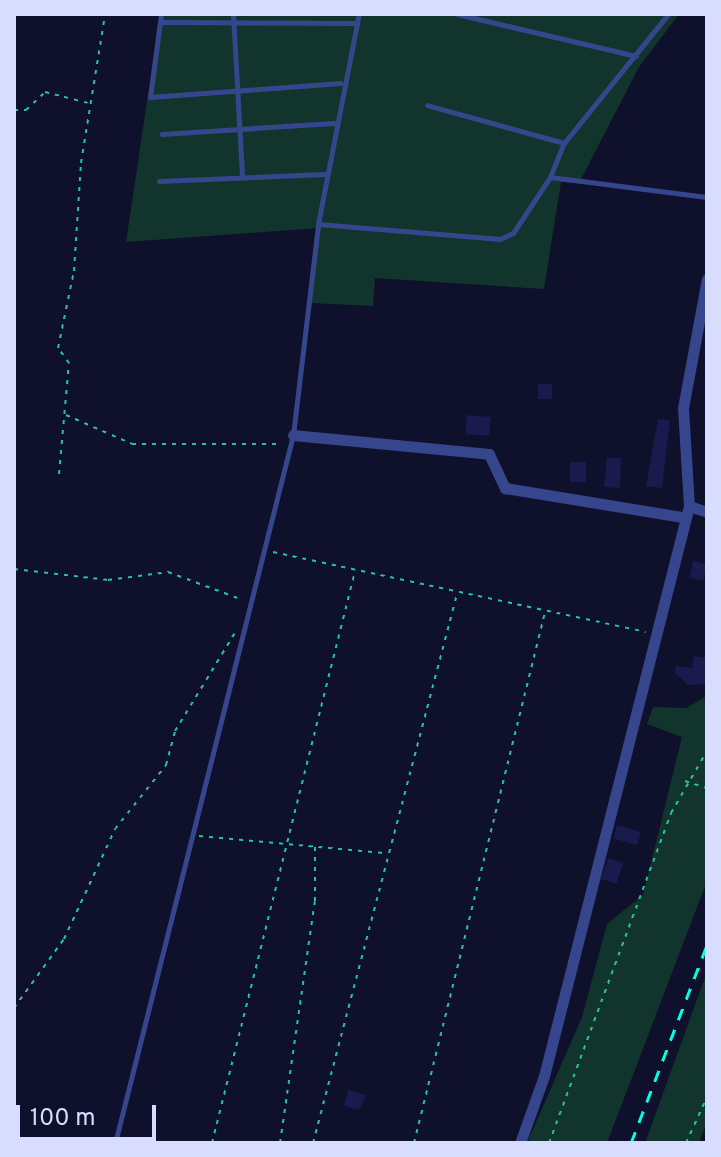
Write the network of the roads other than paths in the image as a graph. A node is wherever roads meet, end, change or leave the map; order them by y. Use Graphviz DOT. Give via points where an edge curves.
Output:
graph roads {
  1 [pos="161,14"];
  2 [pos="233,14"];
  3 [pos="359,14"];
  4 [pos="457,14"];
  5 [pos="668,14"];
  6 [pos="160,22"];
  7 [pos="234,22"];
  8 [pos="357,23"];
  9 [pos="636,56"];
  10 [pos="340,83"];
  11 [pos="239,88"];
  12 [pos="427,105"];
  13 [pos="334,123"];
  14 [pos="241,129"];
  15 [pos="162,134"];
  16 [pos="564,143"];
  17 [pos="326,174"];
  18 [pos="242,176"];
  19 [pos="550,177"];
  20 [pos="159,181"];
  21 [pos="707,197"];
  22 [pos="318,224"];
  23 [pos="707,279"];
  24 [pos="292,439"];
  25 [pos="686,512"];
  26 [pos="707,512"];
  27 [pos="115,1143"];
  28 [pos="520,1143"];
  1 -- 6 [label="lane"];
  2 -- 7 [label="lane"];
  3 -- 8 [label="lane"];
  4 -- 9 [label="lane"];
  5 -- 9 [label="lane"];
  6 -- 7 [label="lane"];
  6 -- 11 [label="lane" via="150,97"];
  7 -- 8 [label="lane"];
  7 -- 11 [label="lane"];
  8 -- 10 [label="lane"];
  9 -- 16 [label="lane"];
  10 -- 11 [label="lane"];
  10 -- 13 [label="lane"];
  11 -- 14 [label="lane"];
  12 -- 16 [label="lane"];
  13 -- 14 [label="lane"];
  13 -- 17 [label="lane"];
  14 -- 15 [label="lane"];
  14 -- 18 [label="lane"];
  16 -- 19 [label="lane"];
  17 -- 18 [label="lane"];
  17 -- 22 [label="lane"];
  18 -- 20 [label="lane"];
  19 -- 21 [label="lane"];
  19 -- 22 [label="lane" via="513,233 500,239"];
  22 -- 24 [label="lane"];
  23 -- 25 [label="street" via="683,408"];
  24 -- 25 [label="street" via="489,454 505,488"];
  24 -- 27 [label="lane"];
  25 -- 26 [label="street"];
  25 -- 28 [label="street" via="651,633 544,1076"];
}
